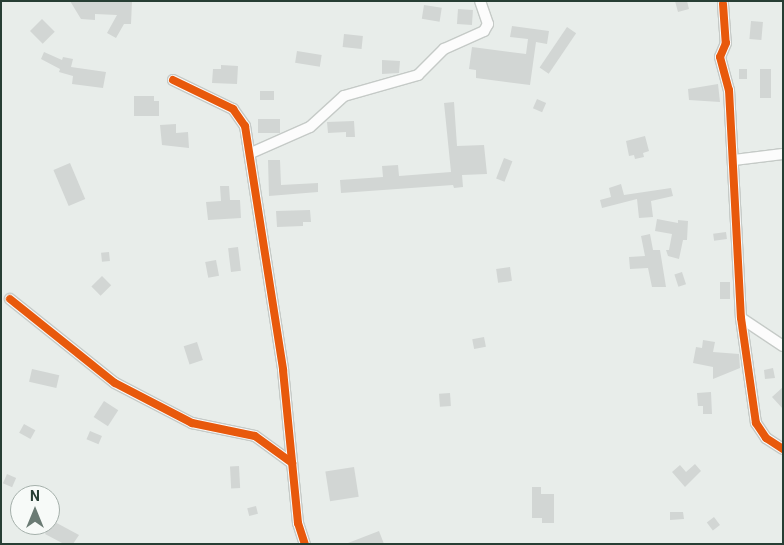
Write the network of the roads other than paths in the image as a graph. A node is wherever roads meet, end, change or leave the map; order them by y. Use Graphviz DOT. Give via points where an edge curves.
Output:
graph roads {
  1 [pos="480,1"];
  2 [pos="723,4"];
  3 [pos="173,80"];
  4 [pos="251,153"];
  5 [pos="783,154"];
  6 [pos="734,160"];
  7 [pos="10,299"];
  8 [pos="740,318"];
  9 [pos="783,346"];
  10 [pos="783,449"];
  11 [pos="292,463"];
  12 [pos="305,544"];
  1 -- 4 [label="street" via="488,24 484,31 444,49 418,75 344,96 310,127"];
  2 -- 6 [label="street" via="726,43 720,57 729,90"];
  3 -- 4 [label="street" via="232,109 244,126"];
  4 -- 11 [label="street" via="261,242 283,370"];
  5 -- 6 [label="street"];
  6 -- 8 [label="street"];
  7 -- 11 [label="street" via="115,383 192,423 255,436"];
  8 -- 9 [label="street"];
  8 -- 10 [label="street" via="756,423 766,438"];
  11 -- 12 [label="street" via="298,523"];
}
